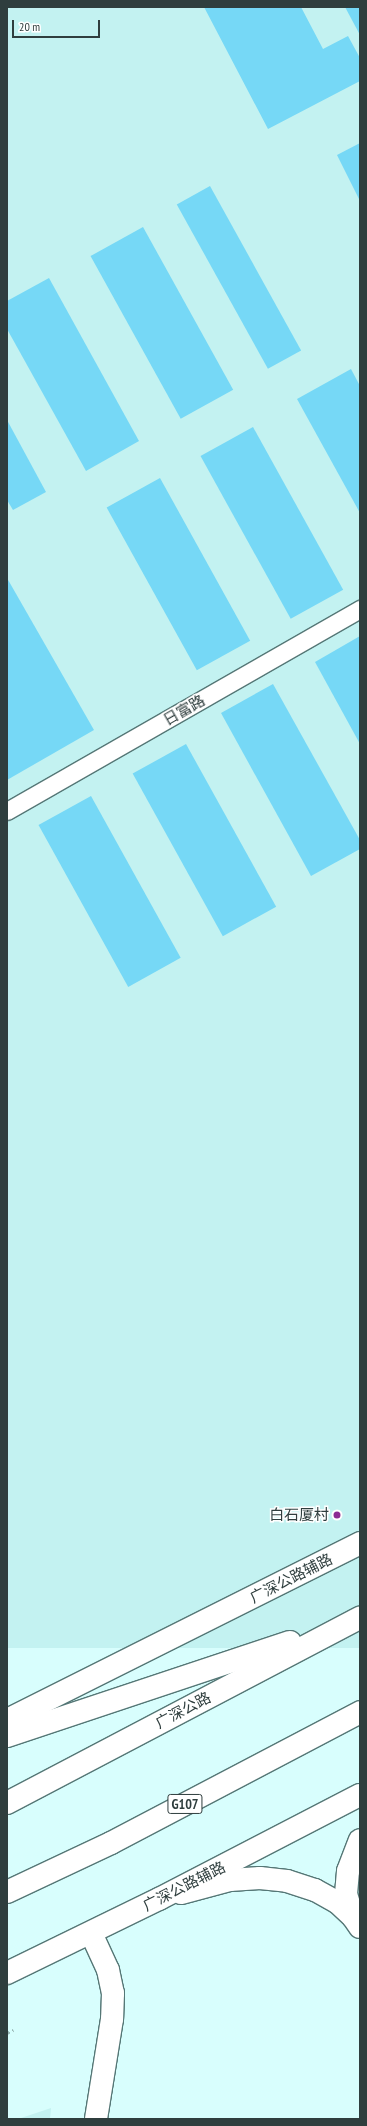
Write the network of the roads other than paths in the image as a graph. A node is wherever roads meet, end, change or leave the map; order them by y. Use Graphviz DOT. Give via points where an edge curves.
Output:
graph roads {
  1 [pos="360,609"];
  2 [pos="7,811"];
  3 [pos="360,1543"];
  4 [pos="356,1620"];
  5 [pos="360,1712"];
  6 [pos="7,1720"];
  7 [pos="7,1736"];
  8 [pos="360,1795"];
  9 [pos="7,1803"];
  10 [pos="360,1840"];
  11 [pos="111,1843"];
  12 [pos="7,1892"];
  13 [pos="159,1899"];
  14 [pos="7,1906"];
  15 [pos="357,1922"];
  16 [pos="90,1933"];
  17 [pos="7,1973"];
  18 [pos="96,2119"];
  1 -- 2 [label="lane, 日富路"];
  3 -- 6 [label="main road, 广深公路辅路"];
  4 -- 7 [label="main road"];
  4 -- 9 [label="main road, 广深公路"];
  5 -- 11 [label="main road, G107"];
  8 -- 13 [label="main road, 广深公路辅路"];
  10 -- 15 [label="main road" via="348,1871 346,1894"];
  11 -- 12 [label="main road, G107"];
  11 -- 14 [label="main road"];
  13 -- 15 [label="main road" via="230,1880 260,1878 287,1881 315,1890 337,1902"];
  13 -- 16 [label="main road, 广深公路辅路"];
  16 -- 17 [label="main road, 广深公路辅路"];
  16 -- 18 [label="main road" via="108,1970 113,1992 112,2019"];
}
